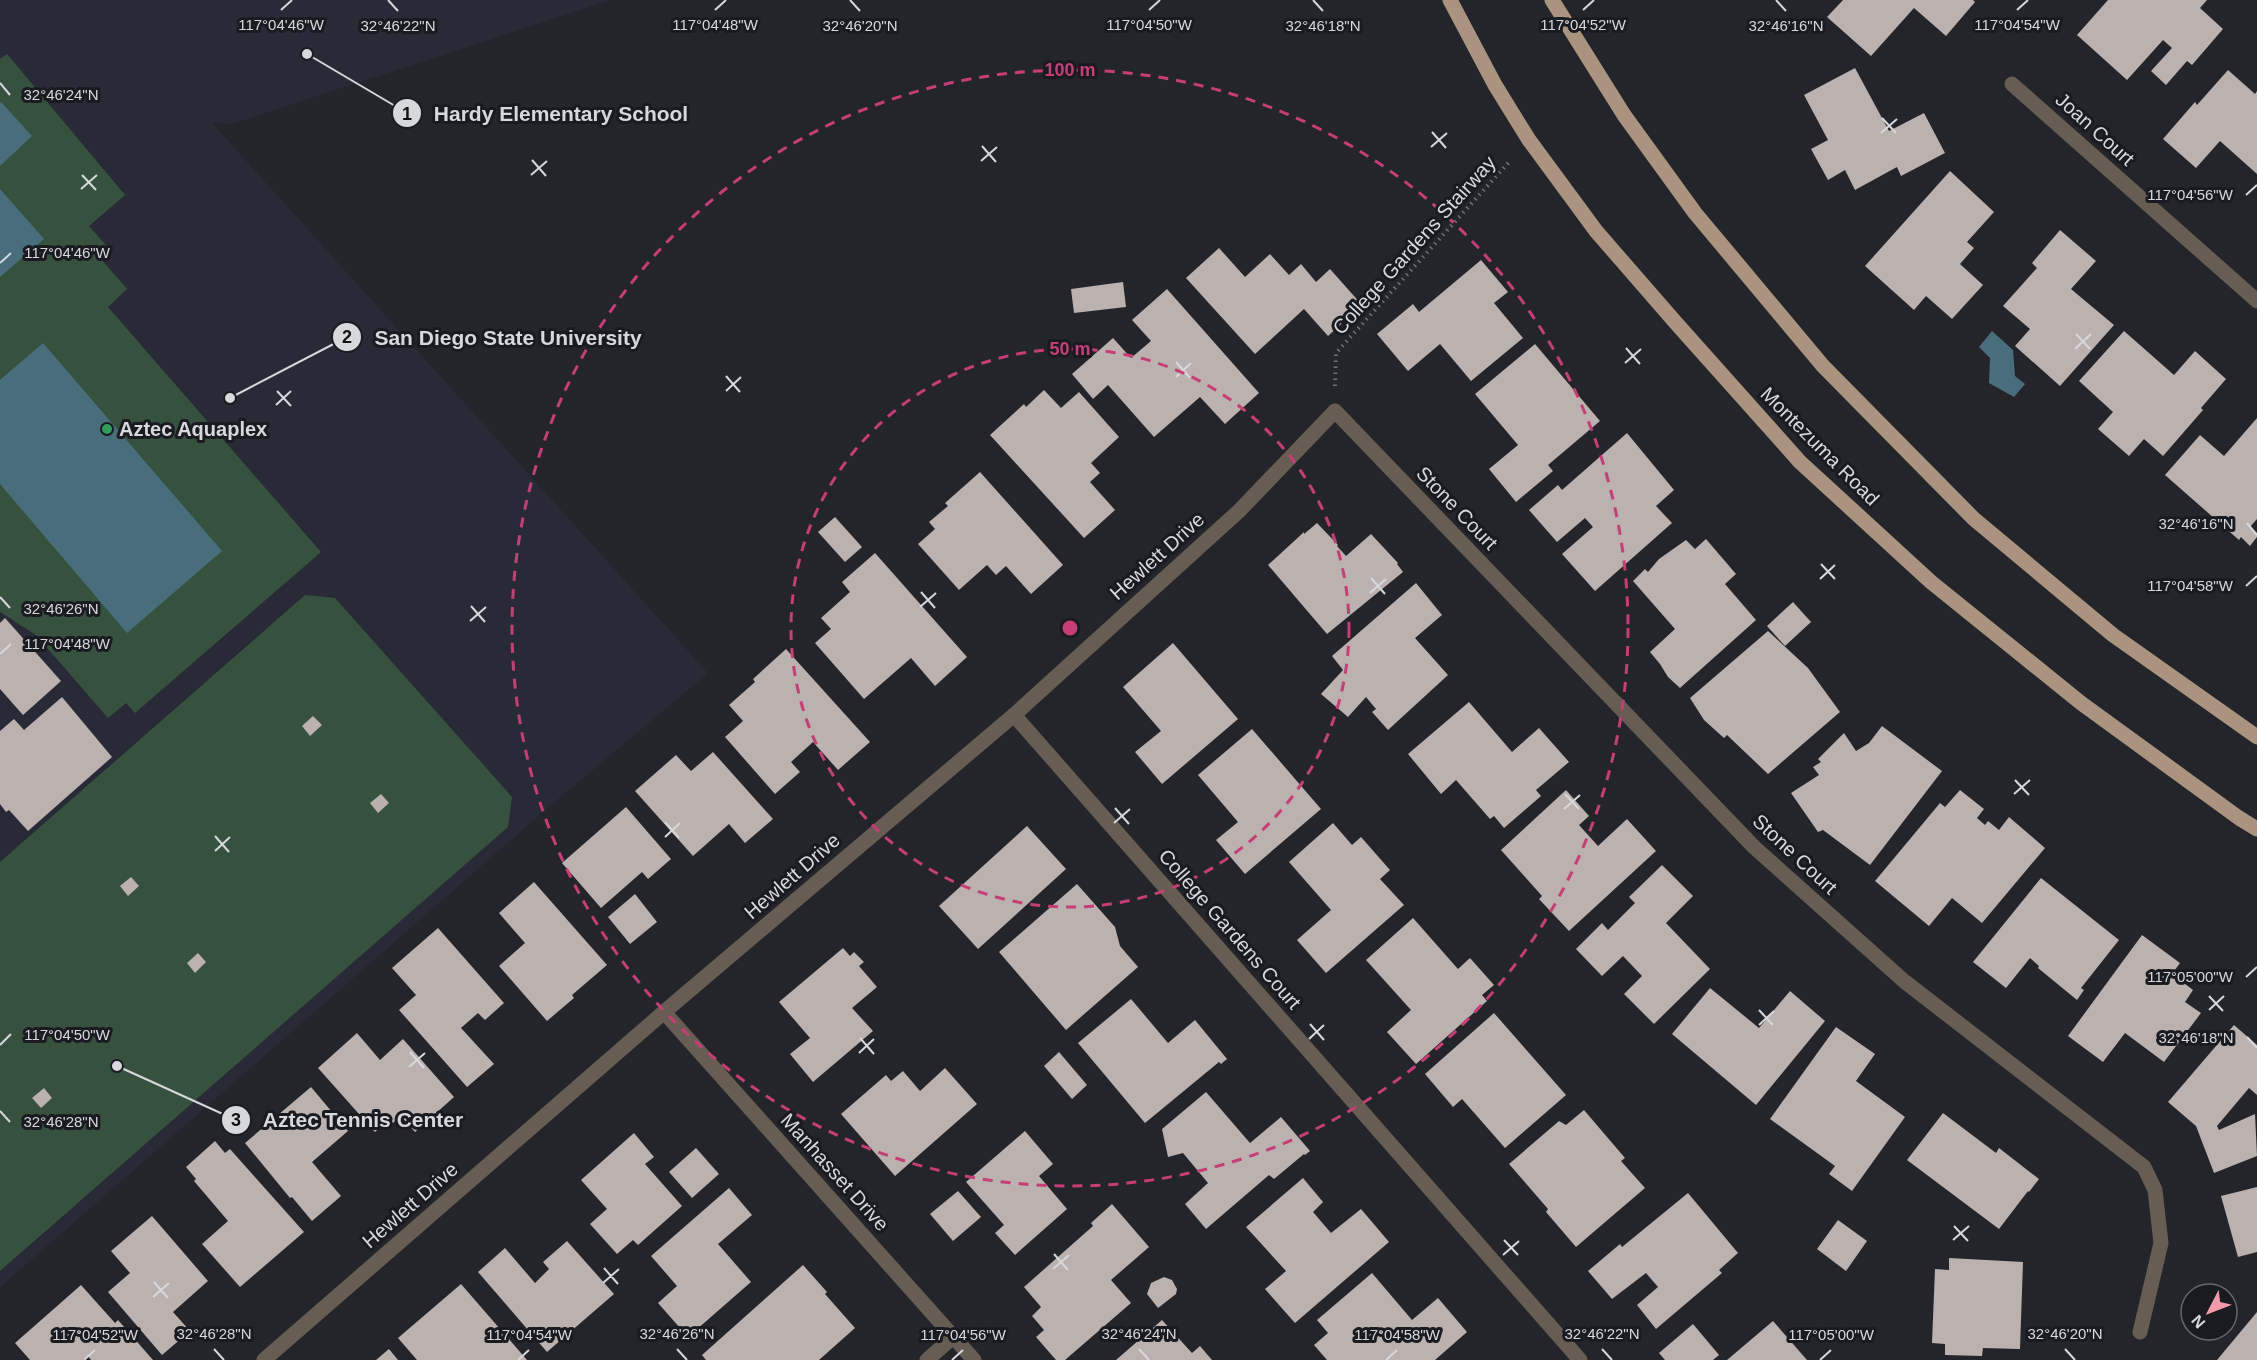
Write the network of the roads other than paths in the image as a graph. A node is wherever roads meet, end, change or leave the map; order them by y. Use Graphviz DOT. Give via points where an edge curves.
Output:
graph roads {
  1 [pos="1450,0"];
  2 [pos="1552,0"];
  3 [pos="2012,84"];
  4 [pos="2257,301"];
  5 [pos="1335,411"];
  6 [pos="1014,715"];
  7 [pos="2257,737"];
  8 [pos="2257,829"];
  9 [pos="664,1012"];
  10 [pos="2140,1332"];
  11 [pos="953,1337"];
  12 [pos="264,1360"];
  13 [pos="927,1360"];
  14 [pos="974,1360"];
  15 [pos="1580,1360"];
  1 -- 8 [label="main road, Montezuma Road" via="1529,140 1596,231 1800,462 1931,582 2055,682"];
  2 -- 7 [label="main road" via="1624,115 1695,213 1823,366 1974,519 2113,635"];
  3 -- 4 [label="street, Joan Court"];
  5 -- 6 [label="street, Hewlett Drive" via="1239,511"];
  5 -- 10 [label="street, Stone Court" via="1754,847 1904,981 2144,1167 2155,1190 2161,1243"];
  6 -- 9 [label="street, Hewlett Drive"];
  6 -- 15 [label="street, College Gardens Court"];
  9 -- 11 [label="street, Manhasset Drive"];
  9 -- 12 [label="street, Hewlett Drive"];
  11 -- 13 [label="street"];
  11 -- 14 [label="street, Manhasset Drive"];
}
